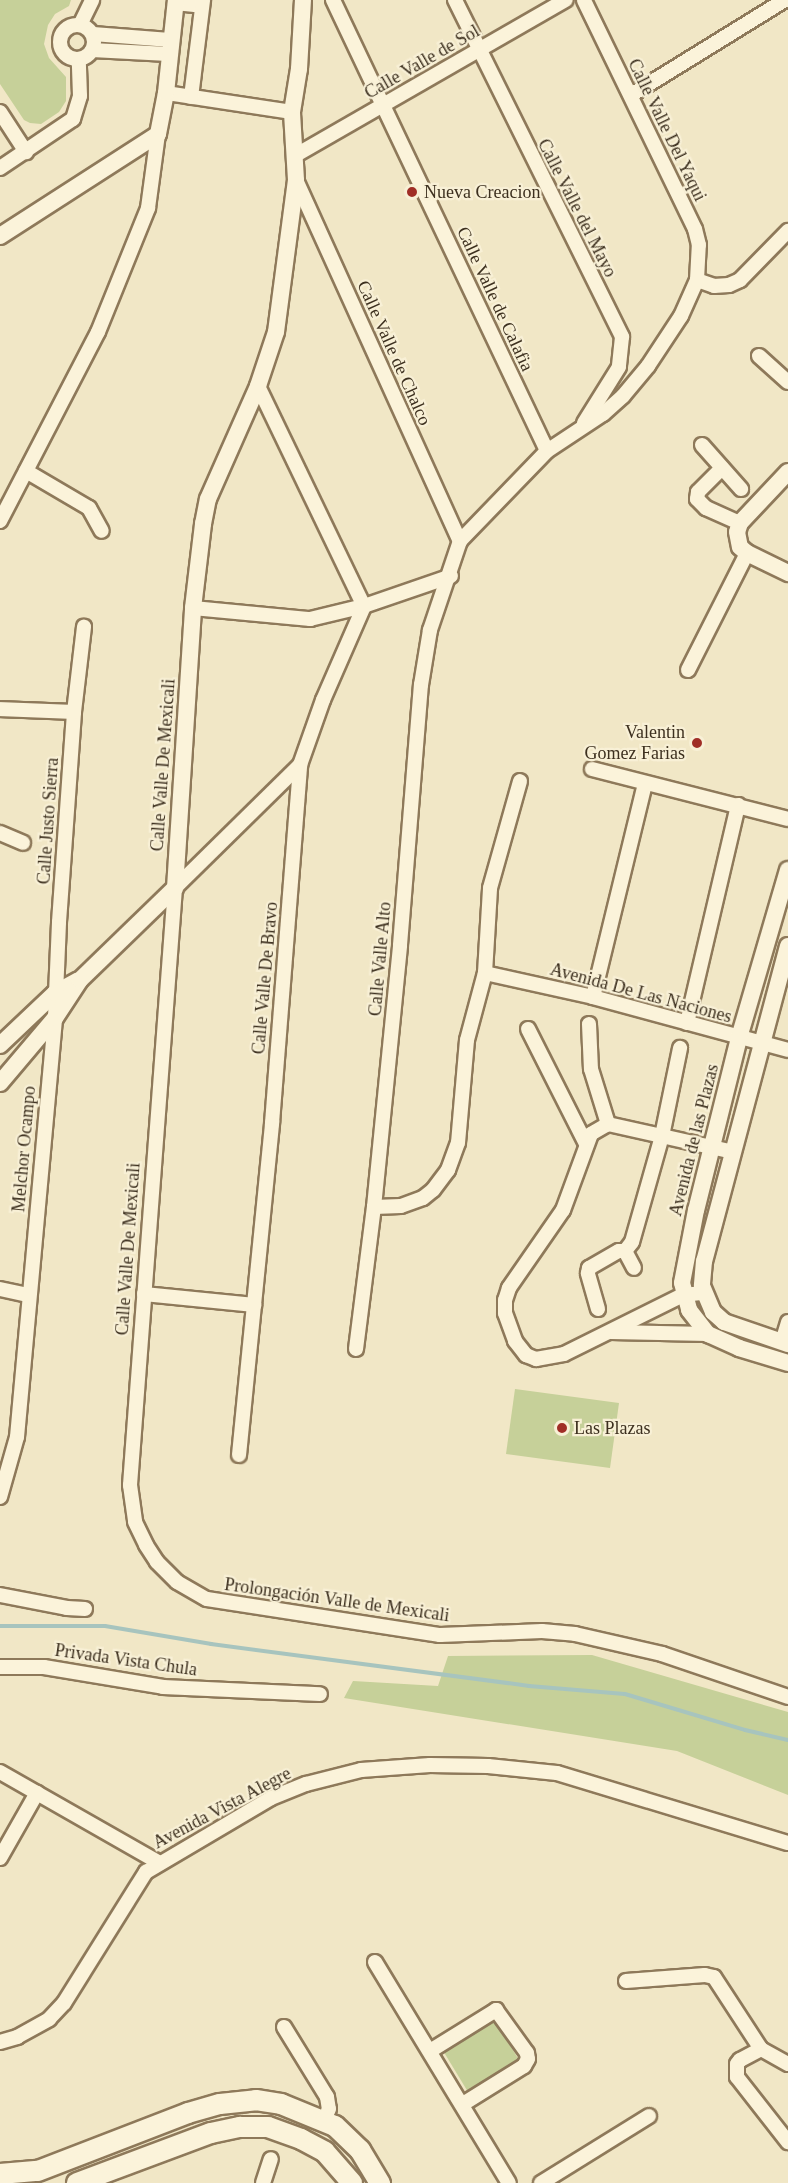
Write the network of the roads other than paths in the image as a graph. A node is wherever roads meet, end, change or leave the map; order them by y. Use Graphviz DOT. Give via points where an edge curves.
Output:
graph roads {
  1 [pos="92,0"];
  2 [pos="303,0"];
  3 [pos="333,0"];
  4 [pos="455,0"];
  5 [pos="566,0"];
  6 [pos="584,0"];
  7 [pos="785,0"];
  8 [pos="175,2"];
  9 [pos="202,3"];
  10 [pos="80,25"];
  11 [pos="93,34"];
  12 [pos="169,47"];
  13 [pos="93,50"];
  14 [pos="478,51"];
  15 [pos="79,60"];
  16 [pos="166,93"];
  17 [pos="631,95"];
  18 [pos="191,97"];
  19 [pos="382,105"];
  20 [pos="0,112"];
  21 [pos="292,112"];
  22 [pos="158,134"];
  23 [pos="26,152"];
  24 [pos="296,155"];
  25 [pos="0,168"];
  26 [pos="296,180"];
  27 [pos="788,231"];
  28 [pos="0,236"];
  29 [pos="697,280"];
  30 [pos="759,356"];
  31 [pos="788,382"];
  32 [pos="258,386"];
  33 [pos="580,430"];
  34 [pos="702,445"];
  35 [pos="547,451"];
  36 [pos="722,468"];
  37 [pos="26,471"];
  38 [pos="788,472"];
  39 [pos="741,489"];
  40 [pos="0,521"];
  41 [pos="740,523"];
  42 [pos="102,531"];
  43 [pos="460,541"];
  44 [pos="747,553"];
  45 [pos="788,573"];
  46 [pos="450,576"];
  47 [pos="364,606"];
  48 [pos="193,608"];
  49 [pos="84,627"];
  50 [pos="688,670"];
  51 [pos="0,709"];
  52 [pos="74,712"];
  53 [pos="300,765"];
  54 [pos="592,769"];
  55 [pos="520,781"];
  56 [pos="645,783"];
  57 [pos="738,805"];
  58 [pos="788,819"];
  59 [pos="0,833"];
  60 [pos="23,843"];
  61 [pos="788,870"];
  62 [pos="175,888"];
  63 [pos="788,946"];
  64 [pos="484,973"];
  65 [pos="80,980"];
  66 [pos="55,993"];
  67 [pos="593,997"];
  68 [pos="55,1018"];
  69 [pos="687,1023"];
  70 [pos="589,1024"];
  71 [pos="528,1029"];
  72 [pos="739,1038"];
  73 [pos="762,1043"];
  74 [pos="0,1045"];
  75 [pos="680,1047"];
  76 [pos="788,1050"];
  77 [pos="0,1083"];
  78 [pos="608,1124"];
  79 [pos="662,1136"];
  80 [pos="586,1144"];
  81 [pos="712,1147"];
  82 [pos="733,1152"];
  83 [pos="374,1207"];
  84 [pos="625,1251"];
  85 [pos="634,1268"];
  86 [pos="0,1289"];
  87 [pos="703,1293"];
  88 [pos="144,1294"];
  89 [pos="28,1295"];
  90 [pos="684,1296"];
  91 [pos="254,1305"];
  92 [pos="598,1309"];
  93 [pos="788,1322"];
  94 [pos="609,1332"];
  95 [pos="708,1334"];
  96 [pos="785,1343"];
  97 [pos="356,1349"];
  98 [pos="788,1363"];
  99 [pos="239,1455"];
  100 [pos="0,1497"];
  101 [pos="146,1545"];
  102 [pos="0,1595"];
  103 [pos="85,1609"];
  104 [pos="0,1667"];
  105 [pos="320,1694"];
  106 [pos="788,1696"];
  107 [pos="0,1772"];
  108 [pos="37,1793"];
  109 [pos="788,1843"];
  110 [pos="0,1858"];
  111 [pos="158,1862"];
  112 [pos="375,1962"];
  113 [pos="626,1981"];
  114 [pos="284,2027"];
  115 [pos="0,2042"];
  116 [pos="761,2049"];
  117 [pos="430,2051"];
  118 [pos="788,2064"];
  119 [pos="463,2104"];
  120 [pos="649,2116"];
  121 [pos="324,2120"];
  122 [pos="788,2142"];
  123 [pos="271,2159"];
  124 [pos="0,2174"];
  125 [pos="77,2183"];
  126 [pos="263,2183"];
  127 [pos="352,2183"];
  128 [pos="380,2183"];
  129 [pos="509,2183"];
  130 [pos="541,2183"];
  1 -- 10 [label="street"];
  2 -- 21 [label="street, Calle Valle De Mexicali"];
  3 -- 19 [label="street, Calle Valle de Calafia"];
  4 -- 14 [label="street, Calle Valle del Mayo"];
  5 -- 14 [label="street, Calle Valle de Sol"];
  6 -- 17 [label="street, Calle Valle Del Yaqui"];
  7 -- 17 [label="street"];
  8 -- 9 [label="street"];
  8 -- 12 [label="street"];
  9 -- 18 [label="street"];
  10 -- 11 [label="street"];
  10 -- 15 [label="street" via="70,26 59,42 69,58"];
  11 -- 12 [label="street"];
  11 -- 13 [label="street"];
  12 -- 13 [label="street"];
  12 -- 16 [label="street"];
  13 -- 15 [label="street"];
  14 -- 19 [label="street, Calle Valle de Sol"];
  14 -- 33 [label="street, Calle Valle del Mayo" via="622,338 619,367"];
  15 -- 23 [label="street" via="80,96 73,119"];
  16 -- 18 [label="street"];
  16 -- 22 [label="street"];
  17 -- 29 [label="street, Calle Valle Del Yaqui" via="695,229 699,245"];
  18 -- 21 [label="street"];
  19 -- 24 [label="street, Calle Valle de Sol"];
  19 -- 35 [label="street, Calle Valle de Calafia"];
  20 -- 23 [label="street"];
  21 -- 24 [label="street, Calle Valle De Mexicali"];
  22 -- 28 [label="street"];
  22 -- 37 [label="street" via="149,200 140,228 98,332"];
  23 -- 25 [label="street"];
  24 -- 26 [label="street, Calle Valle De Mexicali"];
  26 -- 32 [label="street, Calle Valle De Mexicali" via="276,332"];
  26 -- 43 [label="street, Calle Valle de Chalco"];
  27 -- 29 [label="street" via="740,280 714,286"];
  29 -- 33 [label="street" via="681,316 648,366 623,396"];
  30 -- 31 [label="street"];
  32 -- 47 [label="street"];
  32 -- 48 [label="street, Calle Valle De Mexicali" via="208,499"];
  33 -- 35 [label="street"];
  34 -- 36 [label="street"];
  35 -- 43 [label="street"];
  36 -- 39 [label="street"];
  36 -- 41 [label="street" via="698,492 697,499 706,508"];
  37 -- 40 [label="street"];
  37 -- 42 [label="street" via="89,508"];
  38 -- 41 [label="street"];
  41 -- 44 [label="street" via="737,540"];
  43 -- 46 [label="street, Calle Valle Alto"];
  44 -- 45 [label="street"];
  44 -- 50 [label="street"];
  46 -- 47 [label="street"];
  46 -- 83 [label="street, Calle Valle Alto" via="425,655"];
  47 -- 48 [label="street" via="310,619"];
  47 -- 53 [label="street, Calle Valle De Bravo" via="322,700"];
  48 -- 62 [label="street, Calle Valle De Mexicali"];
  49 -- 52 [label="street, Calle Justo Sierra"];
  51 -- 52 [label="street"];
  52 -- 66 [label="street, Calle Justo Sierra"];
  53 -- 62 [label="street"];
  53 -- 91 [label="street, Calle Valle De Bravo"];
  54 -- 56 [label="street"];
  55 -- 64 [label="street" via="490,888"];
  56 -- 57 [label="street"];
  56 -- 67 [label="street"];
  57 -- 58 [label="street"];
  57 -- 69 [label="street"];
  59 -- 60 [label="street"];
  61 -- 72 [label="street, Avenida de las Plazas"];
  62 -- 65 [label="street"];
  62 -- 88 [label="street, Calle Valle De Mexicali"];
  63 -- 73 [label="street"];
  64 -- 67 [label="street, Avenida De Las Naciones"];
  64 -- 83 [label="street" via="467,1040 461,1125 448,1170 423,1198 401,1206"];
  65 -- 66 [label="street"];
  65 -- 68 [label="street"];
  66 -- 68 [label="street, Calle Justo Sierra"];
  66 -- 74 [label="street"];
  67 -- 69 [label="street, Avenida De Las Naciones"];
  68 -- 77 [label="street"];
  68 -- 89 [label="street, Melchor Ocampo"];
  69 -- 72 [label="street, Avenida De Las Naciones"];
  70 -- 78 [label="street" via="591,1069"];
  71 -- 80 [label="street"];
  72 -- 73 [label="street, Avenida De Las Naciones"];
  72 -- 81 [label="street, Avenida de las Plazas"];
  73 -- 76 [label="street, Avenida De Las Naciones"];
  73 -- 82 [label="street"];
  75 -- 79 [label="street"];
  78 -- 79 [label="street"];
  78 -- 80 [label="street" via="591,1134"];
  79 -- 81 [label="street"];
  79 -- 84 [label="street" via="632,1242"];
  80 -- 94 [label="street" via="563,1210 509,1288 505,1313 520,1351 536,1359 564,1354"];
  81 -- 82 [label="street"];
  81 -- 90 [label="street, Avenida de las Plazas" via="684,1271"];
  82 -- 87 [label="street" via="704,1261"];
  83 -- 97 [label="street, Calle Valle Alto"];
  84 -- 85 [label="street"];
  84 -- 92 [label="street" via="590,1268"];
  86 -- 89 [label="street"];
  87 -- 90 [label="street"];
  87 -- 96 [label="street" via="724,1323"];
  88 -- 91 [label="street"];
  88 -- 101 [label="street, Calle Valle De Mexicali" via="130,1485 135,1522"];
  89 -- 100 [label="street, Melchor Ocampo" via="17,1437"];
  90 -- 94 [label="street"];
  90 -- 95 [label="street" via="689,1310"];
  91 -- 99 [label="street, Calle Valle De Bravo"];
  93 -- 96 [label="street"];
  94 -- 95 [label="street"];
  95 -- 98 [label="street"];
  101 -- 106 [label="street, Prolongación Valle de Mexicali" via="177,1582 207,1599 440,1635 542,1631 575,1635 663,1654"];
  102 -- 103 [label="street"];
  104 -- 105 [label="street, Privada Vista Chula" via="44,1667 163,1687"];
  107 -- 108 [label="street"];
  108 -- 110 [label="street"];
  108 -- 111 [label="street"];
  109 -- 111 [label="street, Avenida Vista Alegre" via="557,1773 430,1765 361,1770 306,1784 271,1798"];
  111 -- 115 [label="street, Avenida Vista Alegre" via="146,1872 64,2003 49,2019"];
  112 -- 117 [label="street"];
  113 -- 116 [label="street" via="714,1977"];
  114 -- 121 [label="street" via="327,2097 329,2109"];
  116 -- 118 [label="street"];
  116 -- 122 [label="street" via="740,2060 737,2077"];
  117 -- 119 [label="street"];
  117 -- 119 [label="street" via="496,2010 527,2053 524,2066"];
  119 -- 129 [label="street"];
  120 -- 130 [label="street"];
  121 -- 124 [label="main road" via="281,2104 256,2100 220,2104 157,2123 38,2171"];
  121 -- 128 [label="main road" via="360,2151"];
  123 -- 126 [label="street"];
  125 -- 127 [label="main road" via="211,2133 240,2127 268,2127 302,2139 325,2152"];
}
